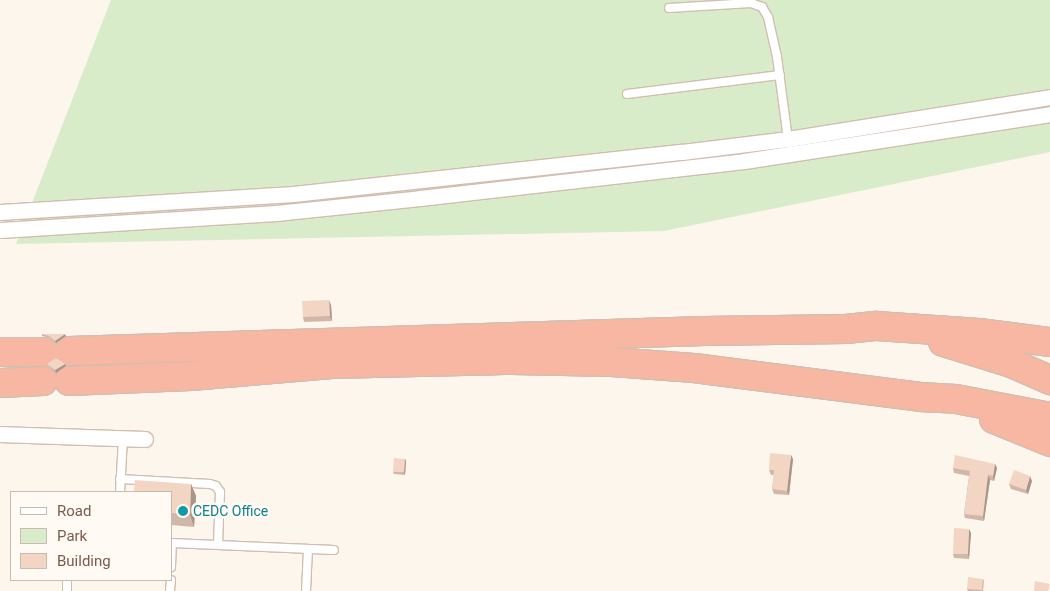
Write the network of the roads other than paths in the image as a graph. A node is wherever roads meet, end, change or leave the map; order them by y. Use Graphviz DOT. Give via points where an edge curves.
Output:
graph roads {
  1 [pos="669,8"];
  2 [pos="780,75"];
  3 [pos="627,94"];
  4 [pos="1050,97"];
  5 [pos="1050,114"];
  6 [pos="788,139"];
  7 [pos="418,180"];
  8 [pos="420,198"];
  9 [pos="0,212"];
  10 [pos="0,230"];
  11 [pos="846,329"];
  12 [pos="1050,342"];
  13 [pos="0,352"];
  14 [pos="1050,380"];
  15 [pos="0,383"];
  16 [pos="920,397"];
  17 [pos="1050,417"];
  18 [pos="0,434"];
  19 [pos="123,438"];
  20 [pos="145,439"];
  21 [pos="1050,442"];
  22 [pos="120,479"];
  23 [pos="120,491"];
  24 [pos="172,543"];
  25 [pos="218,545"];
  26 [pos="308,549"];
  27 [pos="334,550"];
  28 [pos="306,591"];
  1 -- 2 [label="lane" via="750,3 762,7 768,17"];
  2 -- 3 [label="lane"];
  2 -- 6 [label="lane"];
  4 -- 6 [label="street"];
  5 -- 8 [label="street" via="744,161"];
  6 -- 7 [label="street"];
  7 -- 8 [label="lane"];
  7 -- 9 [label="street" via="254,197"];
  8 -- 10 [label="street" via="276,213"];
  11 -- 12 [label="highway" via="916,327"];
  11 -- 13 [label="highway"];
  11 -- 14 [label="highway" via="942,342 1004,360"];
  15 -- 16 [label="highway" via="191,376 331,364 565,360 684,367"];
  16 -- 17 [label="highway" via="956,399"];
  16 -- 21 [label="highway" via="996,419"];
  18 -- 19 [label="street"];
  19 -- 20 [label="street"];
  19 -- 22 [label="lane"];
  22 -- 23 [label="lane"];
  22 -- 25 [label="lane" via="216,486 220,492"];
  24 -- 25 [label="lane"];
  25 -- 26 [label="lane"];
  26 -- 27 [label="lane"];
  26 -- 28 [label="lane"];
}
